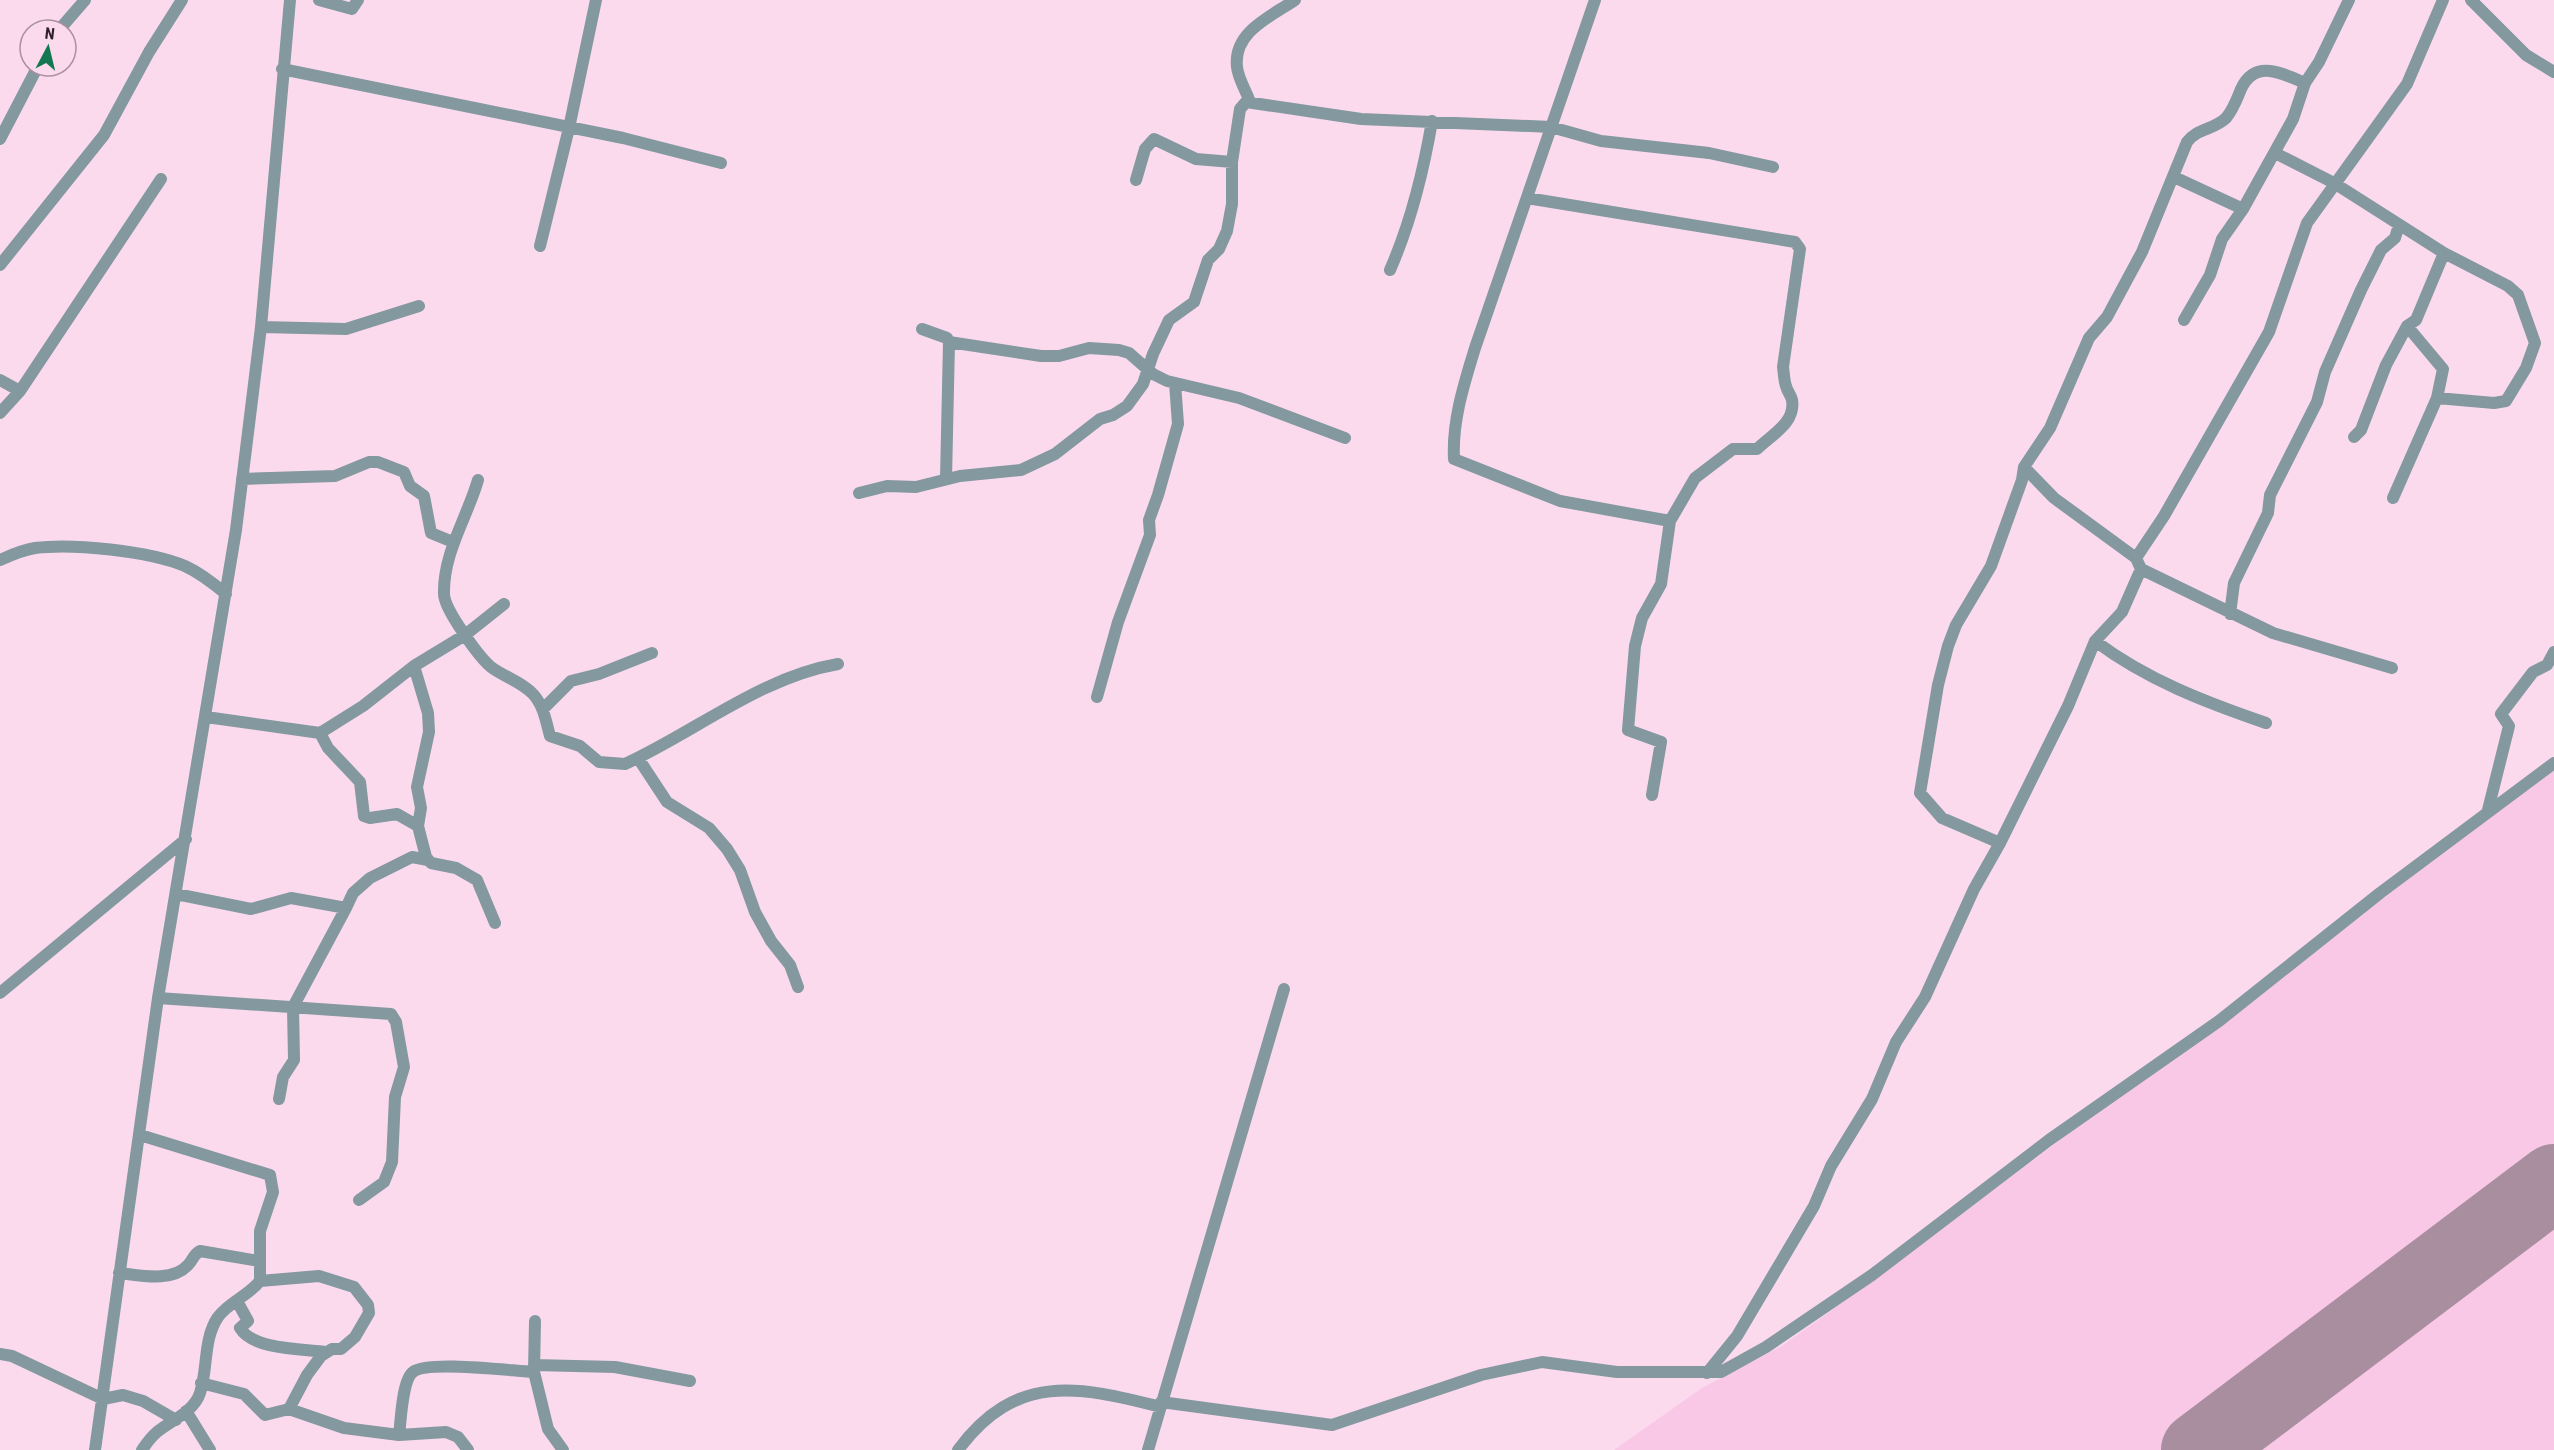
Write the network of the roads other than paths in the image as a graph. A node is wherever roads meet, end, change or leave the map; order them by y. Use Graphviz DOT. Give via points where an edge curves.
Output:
graph roads {
  1 [pos="86,0"];
  2 [pos="182,0"];
  3 [pos="290,0"];
  4 [pos="320,0"];
  5 [pos="358,0"];
  6 [pos="596,0"];
  7 [pos="1294,0"];
  8 [pos="1596,0"];
  9 [pos="2349,0"];
  10 [pos="2443,0"];
  11 [pos="2471,0"];
  12 [pos="70,18"];
  13 [pos="282,69"];
  14 [pos="2554,72"];
  15 [pos="32,78"];
  16 [pos="2305,83"];
  17 [pos="1250,102"];
  18 [pos="1432,122"];
  19 [pos="1551,127"];
  20 [pos="569,128"];
  21 [pos="0,139"];
  22 [pos="2275,153"];
  23 [pos="1232,162"];
  24 [pos="721,163"];
  25 [pos="1773,167"];
  26 [pos="2174,177"];
  27 [pos="161,179"];
  28 [pos="1136,180"];
  29 [pos="2334,183"];
  30 [pos="1527,198"];
  31 [pos="2243,210"];
  32 [pos="2399,225"];
  33 [pos="540,246"];
  34 [pos="2444,253"];
  35 [pos="0,265"];
  36 [pos="1390,270"];
  37 [pos="419,306"];
  38 [pos="2184,320"];
  39 [pos="2407,326"];
  40 [pos="261,327"];
  41 [pos="922,329"];
  42 [pos="949,342"];
  43 [pos="1149,370"];
  44 [pos="0,380"];
  45 [pos="1175,383"];
  46 [pos="20,391"];
  47 [pos="2437,398"];
  48 [pos="0,413"];
  49 [pos="2354,437"];
  50 [pos="1345,438"];
  51 [pos="2024,467"];
  52 [pos="242,479"];
  53 [pos="946,479"];
  54 [pos="478,480"];
  55 [pos="860,493"];
  56 [pos="2393,498"];
  57 [pos="1670,521"];
  58 [pos="453,542"];
  59 [pos="0,560"];
  60 [pos="2138,564"];
  61 [pos="226,594"];
  62 [pos="504,603"];
  63 [pos="2230,614"];
  64 [pos="465,635"];
  65 [pos="2095,641"];
  66 [pos="2554,652"];
  67 [pos="652,654"];
  68 [pos="838,664"];
  69 [pos="414,666"];
  70 [pos="2392,668"];
  71 [pos="1097,697"];
  72 [pos="543,709"];
  73 [pos="206,717"];
  74 [pos="2266,723"];
  75 [pos="320,733"];
  76 [pos="638,758"];
  77 [pos="2554,763"];
  78 [pos="1652,795"];
  79 [pos="2488,810"];
  80 [pos="418,826"];
  81 [pos="186,839"];
  82 [pos="2000,843"];
  83 [pos="428,860"];
  84 [pos="176,894"];
  85 [pos="346,908"];
  86 [pos="495,923"];
  87 [pos="798,987"];
  88 [pos="1284,988"];
  89 [pos="0,993"];
  90 [pos="158,998"];
  91 [pos="293,1007"];
  92 [pos="279,1099"];
  93 [pos="140,1135"];
  94 [pos="359,1200"];
  95 [pos="259,1261"];
  96 [pos="119,1273"];
  97 [pos="260,1281"];
  98 [pos="237,1301"];
  99 [pos="535,1321"];
  100 [pos="326,1352"];
  101 [pos="0,1354"];
  102 [pos="534,1369"];
  103 [pos="1707,1373"];
  104 [pos="690,1381"];
  105 [pos="201,1383"];
  106 [pos="103,1399"];
  107 [pos="1161,1405"];
  108 [pos="289,1409"];
  109 [pos="186,1411"];
  110 [pos="176,1420"];
  111 [pos="399,1435"];
  112 [pos="94,1450"];
  113 [pos="142,1450"];
  114 [pos="210,1450"];
  115 [pos="468,1450"];
  116 [pos="563,1450"];
  117 [pos="958,1450"];
  118 [pos="1148,1450"];
  1 -- 12 [label="street"];
  2 -- 35 [label="street" via="104,135"];
  3 -- 13 [label="street"];
  4 -- 5 [label="street" via="352,9"];
  6 -- 20 [label="street"];
  7 -- 17 [label="street" via="1243,37 1237,50 1237,68"];
  8 -- 19 [label="street"];
  9 -- 16 [label="street"];
  10 -- 29 [label="street" via="2406,84"];
  11 -- 14 [label="street" via="2526,55"];
  13 -- 20 [label="street"];
  13 -- 40 [label="street"];
  15 -- 21 [label="street"];
  16 -- 22 [label="street" via="2293,119"];
  16 -- 26 [label="street" via="2267,70 2250,75 2228,116 2192,135"];
  17 -- 18 [label="street" via="1361,119"];
  17 -- 23 [label="street" via="1240,109"];
  18 -- 19 [label="street"];
  18 -- 36 [label="street" via="1423,177"];
  19 -- 25 [label="street" via="1601,141 1709,153"];
  19 -- 30 [label="street"];
  20 -- 24 [label="street"];
  20 -- 33 [label="street"];
  22 -- 29 [label="street"];
  22 -- 31 [label="street"];
  23 -- 28 [label="street" via="1196,159 1154,139 1145,149"];
  23 -- 43 [label="street" via="1232,204 1227,231 1219,249 1208,260 1194,302 1169,320"];
  26 -- 31 [label="street"];
  26 -- 51 [label="street" via="2142,252 2107,317 2088,338 2050,428"];
  27 -- 46 [label="street"];
  29 -- 32 [label="street"];
  29 -- 60 [label="street" via="2307,223 2269,332"];
  30 -- 57 [label="street" via="1461,394 1454,459 1560,501"];
  30 -- 57 [label="street" via="1799,245 1783,367 1792,399 1791,415 1757,449 1733,449 1695,478"];
  31 -- 38 [label="street" via="2222,239 2210,275"];
  32 -- 34 [label="street"];
  32 -- 63 [label="street" via="2395,238 2381,250 2361,290 2325,372 2317,402 2270,495 2268,513 2234,583"];
  34 -- 39 [label="street" via="2416,320"];
  34 -- 47 [label="street" via="2518,295 2535,343 2526,368 2506,401"];
  37 -- 40 [label="street" via="346,329"];
  39 -- 47 [label="street" via="2443,369"];
  39 -- 49 [label="street" via="2386,365 2361,430"];
  40 -- 52 [label="street"];
  41 -- 42 [label="street"];
  42 -- 43 [label="street" via="1041,356 1089,348 1119,350 1136,357"];
  42 -- 53 [label="street"];
  43 -- 45 [label="street"];
  43 -- 53 [label="street" via="1121,411 1100,419 1040,462 1021,470"];
  44 -- 46 [label="street"];
  45 -- 50 [label="street" via="1239,398"];
  45 -- 71 [label="street" via="1178,424 1149,520 1150,535 1118,622"];
  46 -- 48 [label="street"];
  47 -- 56 [label="street"];
  51 -- 60 [label="street" via="2054,498"];
  51 -- 82 [label="street" via="1991,566 1948,646 1919,787 1923,799 1942,818"];
  52 -- 58 [label="street" via="335,476 369,462 386,463 404,472 410,486 424,496 431,533"];
  52 -- 61 [label="street"];
  53 -- 55 [label="street" via="916,487 887,486"];
  54 -- 58 [label="street"];
  57 -- 78 [label="street" via="1660,584 1642,618 1635,646 1628,730 1661,742"];
  58 -- 64 [label="street" via="444,599"];
  59 -- 61 [label="street" via="27,550 55,547 123,553 184,566"];
  60 -- 63 [label="street"];
  60 -- 65 [label="street" via="2122,612"];
  61 -- 73 [label="street"];
  62 -- 64 [label="street"];
  63 -- 70 [label="street" via="2273,633"];
  64 -- 69 [label="street"];
  64 -- 72 [label="street" via="490,667 524,686"];
  65 -- 74 [label="street" via="2135,669 2184,693"];
  65 -- 82 [label="street" via="2068,706"];
  66 -- 79 [label="street" via="2547,665 2534,672 2501,714 2509,726 2508,739"];
  67 -- 72 [label="street" via="571,681"];
  68 -- 76 [label="street" via="806,671 764,690"];
  69 -- 75 [label="street"];
  69 -- 80 [label="street" via="428,713 429,732 417,787 421,808"];
  72 -- 76 [label="street" via="550,736 580,746 599,762 625,764"];
  73 -- 75 [label="street"];
  73 -- 81 [label="street"];
  75 -- 80 [label="street" via="328,748 360,782 364,816 397,814"];
  76 -- 87 [label="street" via="667,802 709,828 727,849 740,870 755,912 790,965"];
  77 -- 79 [label="street"];
  79 -- 103 [label="street" via="2219,1021 2049,1140 1872,1275 1747,1359 1721,1372"];
  80 -- 83 [label="street"];
  81 -- 84 [label="street"];
  81 -- 89 [label="street"];
  82 -- 103 [label="street" via="1974,889 1925,997 1896,1042 1872,1100 1831,1166 1814,1206 1737,1336"];
  83 -- 85 [label="street" via="411,857 370,878 353,893"];
  83 -- 86 [label="street" via="462,870 477,880"];
  84 -- 85 [label="street" via="251,909 291,898"];
  84 -- 90 [label="street"];
  85 -- 91 [label="street"];
  88 -- 107 [label="street"];
  90 -- 91 [label="street"];
  90 -- 93 [label="street"];
  91 -- 92 [label="street" via="294,1060 283,1077"];
  91 -- 94 [label="street" via="383,1012 391,1014 396,1022 404,1066 395,1097 392,1162 384,1182"];
  93 -- 95 [label="street" via="270,1175 273,1192 262,1220"];
  93 -- 96 [label="street"];
  95 -- 96 [label="street" via="200,1251 187,1266 172,1273 154,1277"];
  95 -- 97 [label="street"];
  96 -- 106 [label="street"];
  97 -- 98 [label="street" via="250,1294"];
  97 -- 100 [label="street" via="319,1276 357,1289 369,1313 355,1337 340,1349"];
  98 -- 100 [label="street" via="248,1321 240,1328 248,1336 272,1346"];
  98 -- 105 [label="street" via="226,1308 213,1327"];
  99 -- 102 [label="street"];
  100 -- 108 [label="street" via="307,1375"];
  101 -- 106 [label="street"];
  102 -- 104 [label="street" via="615,1367"];
  102 -- 111 [label="street" via="422,1368 413,1372 407,1380"];
  102 -- 116 [label="street" via="548,1429"];
  103 -- 107 [label="street" via="1617,1372 1542,1362 1481,1375 1332,1425"];
  105 -- 108 [label="street" via="244,1394 265,1415"];
  105 -- 109 [label="street" via="200,1394"];
  106 -- 110 [label="street" via="123,1395 143,1401"];
  106 -- 112 [label="street"];
  107 -- 117 [label="street" via="1086,1390 1035,1394 1001,1408"];
  107 -- 118 [label="street"];
  108 -- 111 [label="street" via="336,1427"];
  109 -- 110 [label="street"];
  109 -- 114 [label="street"];
  110 -- 113 [label="street" via="159,1430"];
  111 -- 115 [label="street" via="446,1432 458,1437"];
}
